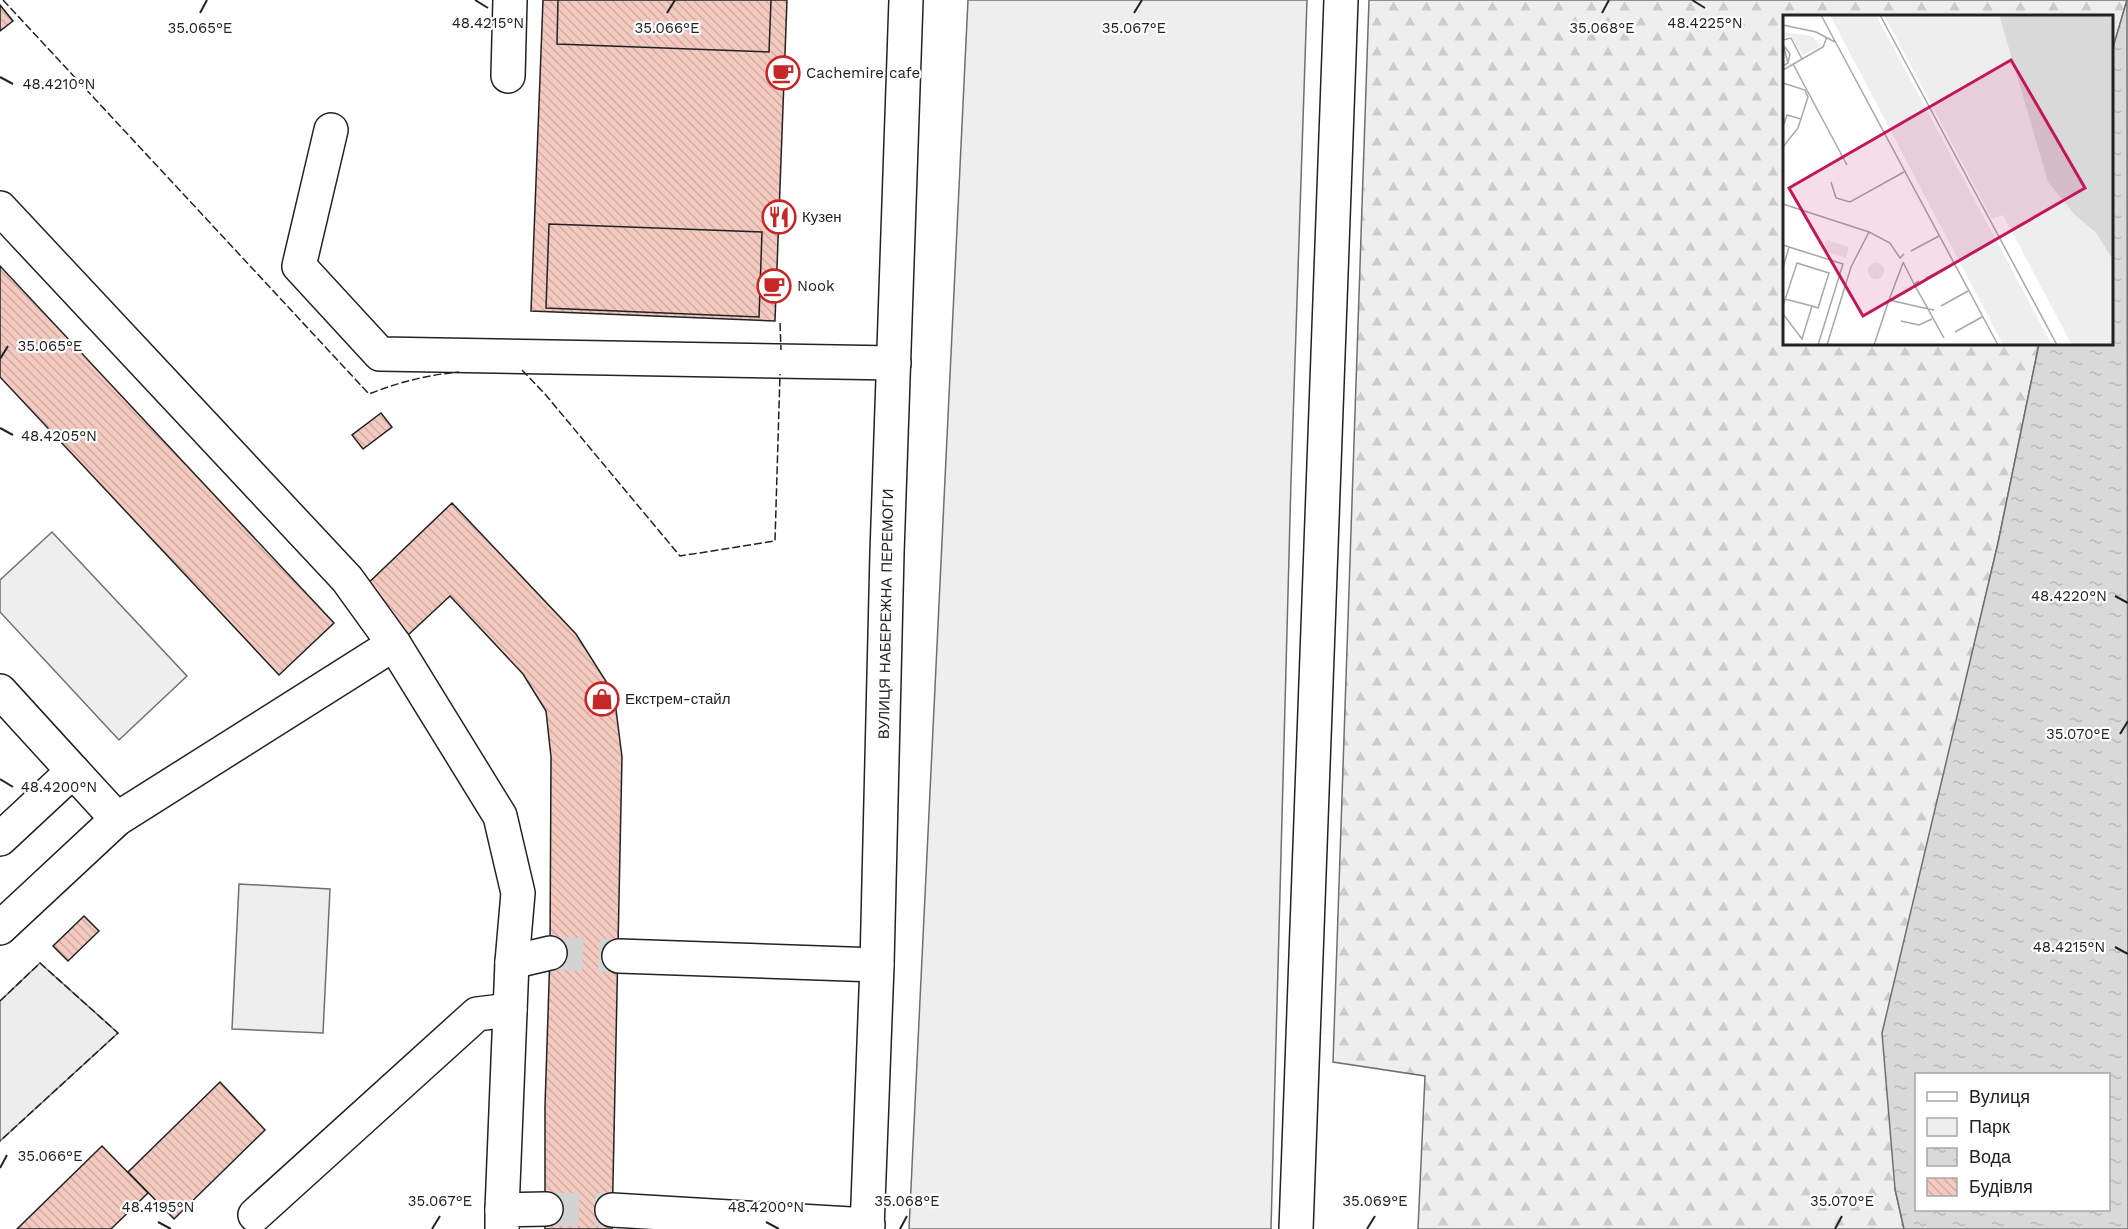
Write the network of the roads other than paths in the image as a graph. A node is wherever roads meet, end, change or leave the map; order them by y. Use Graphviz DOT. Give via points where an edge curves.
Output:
graph roads {
  1 [pos="510,0"];
  2 [pos="906,0"];
  3 [pos="1341,0"];
  4 [pos="508,76"];
  5 [pos="331,130"];
  6 [pos="0,208"];
  7 [pos="894,363"];
  8 [pos="394,644"];
  9 [pos="0,691"];
  10 [pos="73,771"];
  11 [pos="117,819"];
  12 [pos="0,839"];
  13 [pos="0,928"];
  14 [pos="550,953"];
  15 [pos="619,956"];
  16 [pos="512,962"];
  17 [pos="877,964"];
  18 [pos="510,1010"];
  19 [pos="546,1209"];
  20 [pos="612,1210"];
  21 [pos="502,1220"];
  22 [pos="253,1224"];
  23 [pos="868,1227"];
  24 [pos="1296,1229"];
  1 -- 4 [label="street"];
  2 -- 7 [label="street, ВУЛИЦЯ НАБЕРЕЖНА ПЕРЕМОГИ"];
  3 -- 24 [label="street"];
  5 -- 7 [label="street" via="299,266 380,354"];
  6 -- 8 [label="street" via="346,579"];
  7 -- 17 [label="street, ВУЛИЦЯ НАБЕРЕЖНА ПЕРЕМОГИ"];
  8 -- 11 [label="street"];
  8 -- 16 [label="street" via="500,816 518,893"];
  9 -- 10 [label="street"];
  10 -- 11 [label="street"];
  10 -- 12 [label="street"];
  11 -- 13 [label="street"];
  14 -- 16 [label="street"];
  15 -- 17 [label="street"];
  16 -- 18 [label="street"];
  17 -- 23 [label="street, ВУЛИЦЯ НАБЕРЕЖНА ПЕРЕМОГИ"];
  18 -- 21 [label="street"];
  18 -- 22 [label="street" via="477,1014"];
  19 -- 21 [label="street"];
  20 -- 23 [label="street"];
}
